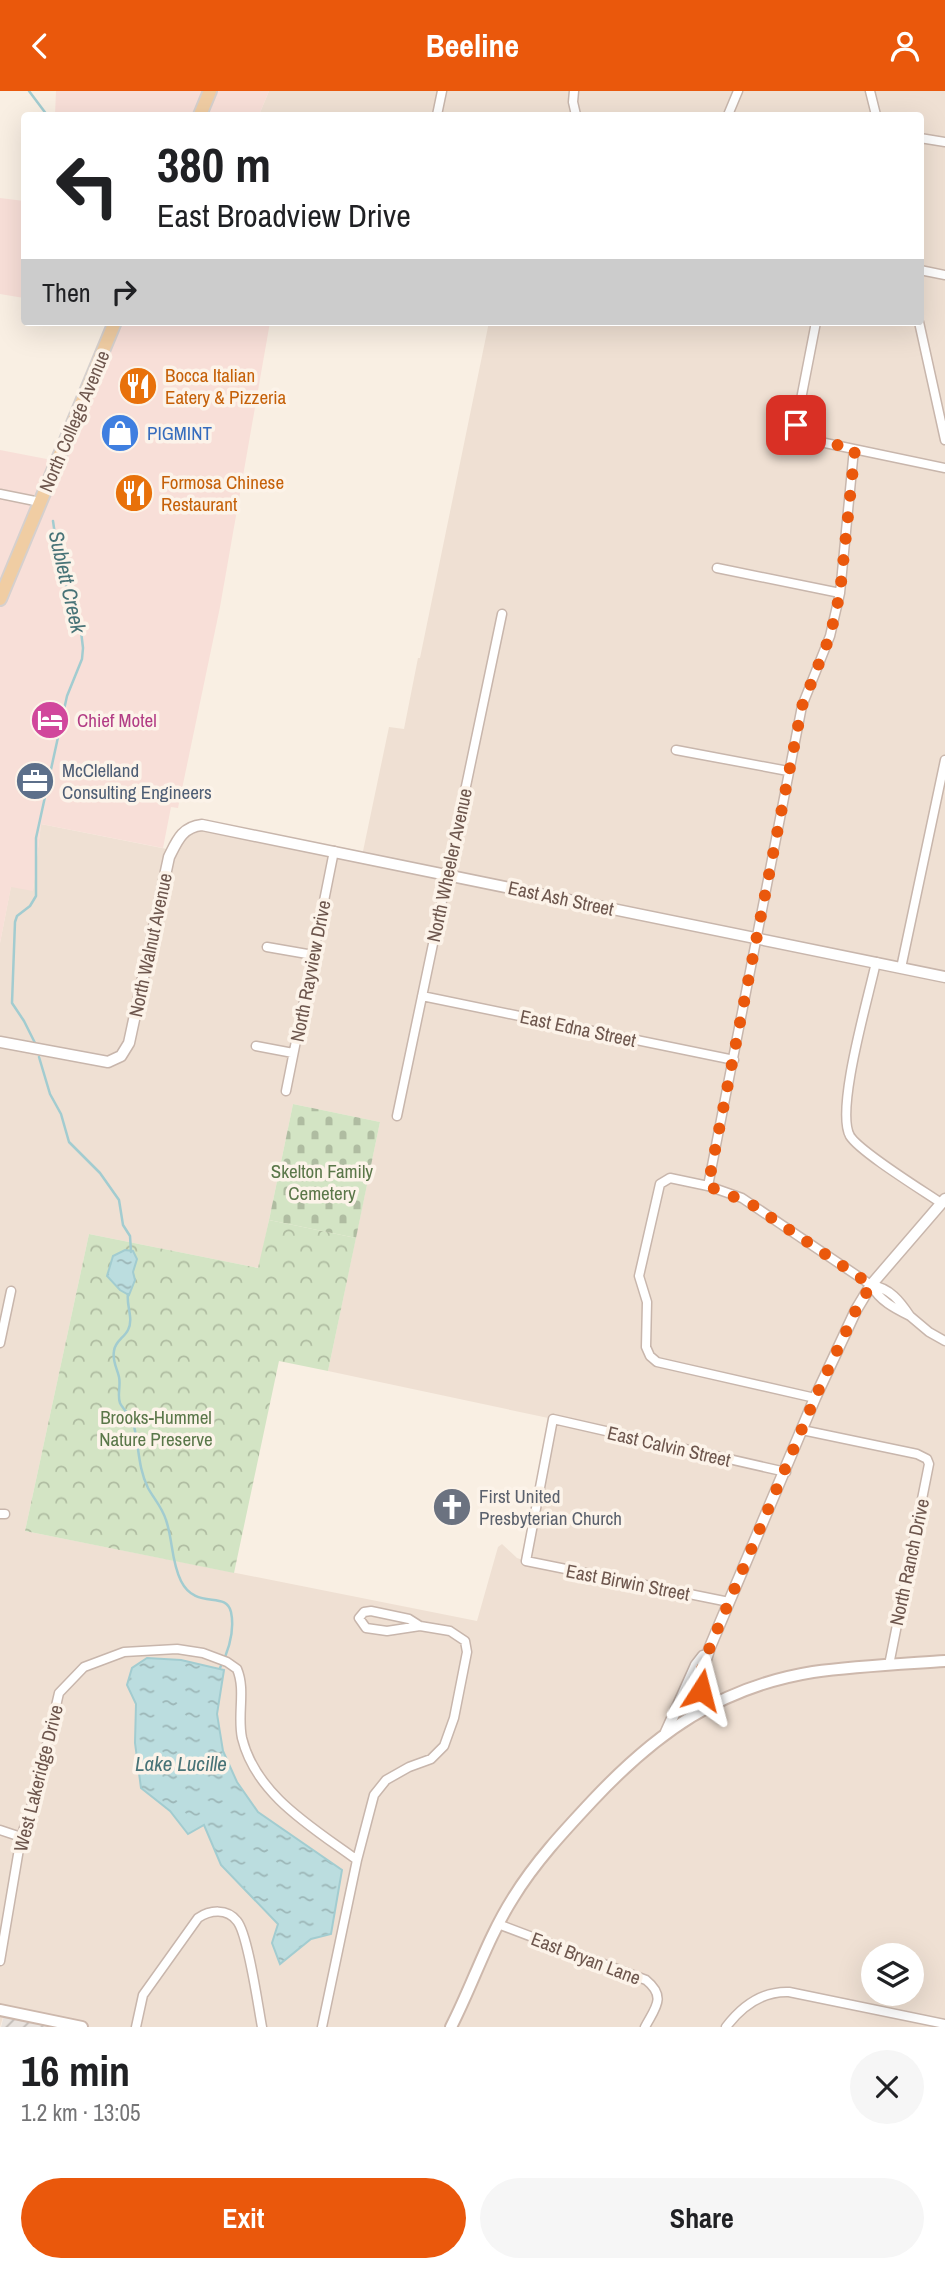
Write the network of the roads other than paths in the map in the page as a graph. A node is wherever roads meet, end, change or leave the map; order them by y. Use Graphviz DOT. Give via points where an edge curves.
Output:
graph roads {
  1 [pos="210,91"];
  2 [pos="442,91"];
  3 [pos="574,91"];
  4 [pos="738,91"];
  5 [pos="870,91"];
  6 [pos="201,112"];
  7 [pos="438,112"];
  8 [pos="575,112"];
  9 [pos="730,112"];
  10 [pos="875,112"];
  11 [pos="924,139"];
  12 [pos="945,142"];
  13 [pos="924,271"];
  14 [pos="945,275"];
  15 [pos="113,326"];
  16 [pos="815,326"];
  17 [pos="920,326"];
  18 [pos="945,440"];
  19 [pos="855,449"];
  20 [pos="945,468"];
  21 [pos="0,494"];
  22 [pos="40,502"];
  23 [pos="717,568"];
  24 [pos="840,593"];
  25 [pos="0,599"];
  26 [pos="502,614"];
  27 [pos="676,750"];
  28 [pos="945,759"];
  29 [pos="788,771"];
  30 [pos="180,835"];
  31 [pos="334,851"];
  32 [pos="448,874"];
  33 [pos="757,939"];
  34 [pos="267,947"];
  35 [pos="313,955"];
  36 [pos="876,962"];
  37 [pos="901,968"];
  38 [pos="945,977"];
  39 [pos="422,996"];
  40 [pos="0,1042"];
  41 [pos="256,1046"];
  42 [pos="293,1053"];
  43 [pos="734,1060"];
  44 [pos="286,1091"];
  45 [pos="397,1116"];
  46 [pos="708,1186"];
  47 [pos="943,1201"];
  48 [pos="871,1285"];
  49 [pos="11,1291"];
  50 [pos="945,1341"];
  51 [pos="0,1343"];
  52 [pos="815,1398"];
  53 [pos="802,1430"];
  54 [pos="786,1472"];
  55 [pos="526,1561"];
  56 [pos="729,1602"];
  57 [pos="420,1626"];
  58 [pos="710,1647"];
  59 [pos="945,1661"];
  60 [pos="889,1665"];
  61 [pos="709,1706"];
  62 [pos="666,1732"];
  63 [pos="0,1830"];
  64 [pos="21,1837"];
  65 [pos="357,1860"];
  66 [pos="498,1924"];
  67 [pos="0,1961"];
  68 [pos="0,2010"];
  69 [pos="943,2025"];
  70 [pos="82,2027"];
  71 [pos="136,2027"];
  72 [pos="262,2027"];
  73 [pos="322,2027"];
  74 [pos="451,2027"];
  75 [pos="645,2027"];
  76 [pos="726,2027"];
  1 -- 6 [label="main road"];
  2 -- 7 [label="street"];
  3 -- 8 [label="street"];
  4 -- 9 [label="street"];
  5 -- 10 [label="street"];
  11 -- 12 [label="street"];
  13 -- 14 [label="street"];
  15 -- 22 [label="main road, North College Avenue"];
  16 -- 19 [label="street" via="796,430 806,439"];
  17 -- 18 [label="street"];
  19 -- 20 [label="street"];
  19 -- 24 [label="street"];
  21 -- 22 [label="street"];
  22 -- 25 [label="main road, North College Avenue"];
  23 -- 24 [label="street"];
  24 -- 29 [label="street" via="830,636 802,706"];
  26 -- 32 [label="street, North Wheeler Avenue"];
  27 -- 29 [label="street"];
  28 -- 37 [label="street"];
  29 -- 33 [label="street"];
  30 -- 31 [label="street, East Ash Street" via="191,826 202,825"];
  30 -- 40 [label="street, North Walnut Avenue" via="164,875 129,1043 121,1056 108,1062"];
  31 -- 32 [label="street, East Ash Street"];
  31 -- 35 [label="street, North Rayview Drive"];
  32 -- 33 [label="street, East Ash Street"];
  32 -- 39 [label="street, North Wheeler Avenue"];
  33 -- 36 [label="street, East Ash Street"];
  33 -- 43 [label="street"];
  34 -- 35 [label="street"];
  35 -- 42 [label="street, North Rayview Drive"];
  36 -- 37 [label="street, East Ash Street"];
  36 -- 47 [label="street" via="845,1118 858,1145"];
  37 -- 38 [label="street, East Ash Street"];
  39 -- 43 [label="street, East Edna Street"];
  39 -- 45 [label="street, North Wheeler Avenue"];
  41 -- 42 [label="street"];
  42 -- 44 [label="street, North Rayview Drive"];
  43 -- 46 [label="street"];
  46 -- 48 [label="street" via="751,1204"];
  46 -- 52 [label="street" via="670,1178 657,1191 639,1276 647,1302 645,1340 650,1356 657,1362"];
  47 -- 48 [label="street"];
  48 -- 50 [label="street" via="894,1308"];
  48 -- 52 [label="street"];
  49 -- 51 [label="street"];
  52 -- 53 [label="street"];
  53 -- 54 [label="street"];
  53 -- 60 [label="street, North Ranch Drive" via="927,1459 929,1469"];
  54 -- 55 [label="street, East Calvin Street" via="553,1419"];
  54 -- 56 [label="street"];
  55 -- 56 [label="street, East Birwin Street"];
  56 -- 58 [label="street"];
  57 -- 57 [label="street" via="371,1611 359,1618 366,1628 376,1630"];
  57 -- 65 [label="street" via="450,1631 465,1640 467,1652 454,1718 444,1746 431,1759 380,1786"];
  58 -- 61 [label="street" via="699,1681"];
  58 -- 62 [label="street" via="696,1665"];
  59 -- 60 [label="main road"];
  60 -- 61 [label="main road" via="791,1677"];
  61 -- 62 [label="main road"];
  62 -- 66 [label="main road" via="621,1771 547,1850"];
  63 -- 64 [label="street"];
  64 -- 65 [label="street, West Lakeridge Drive" via="59,1693 84,1667 124,1652 177,1649 203,1653 237,1669 240,1728 257,1774 299,1818"];
  64 -- 67 [label="street, West Lakeridge Drive"];
  65 -- 73 [label="street"];
  66 -- 74 [label="main road"];
  66 -- 75 [label="street, East Bryan Lane" via="646,1980 658,1991 657,2005"];
  68 -- 70 [label="main road"];
  69 -- 76 [label="street" via="775,1991 747,2005"];
  71 -- 72 [label="street" via="143,1995 153,1979 198,1918 216,1911 238,1921"];
}
